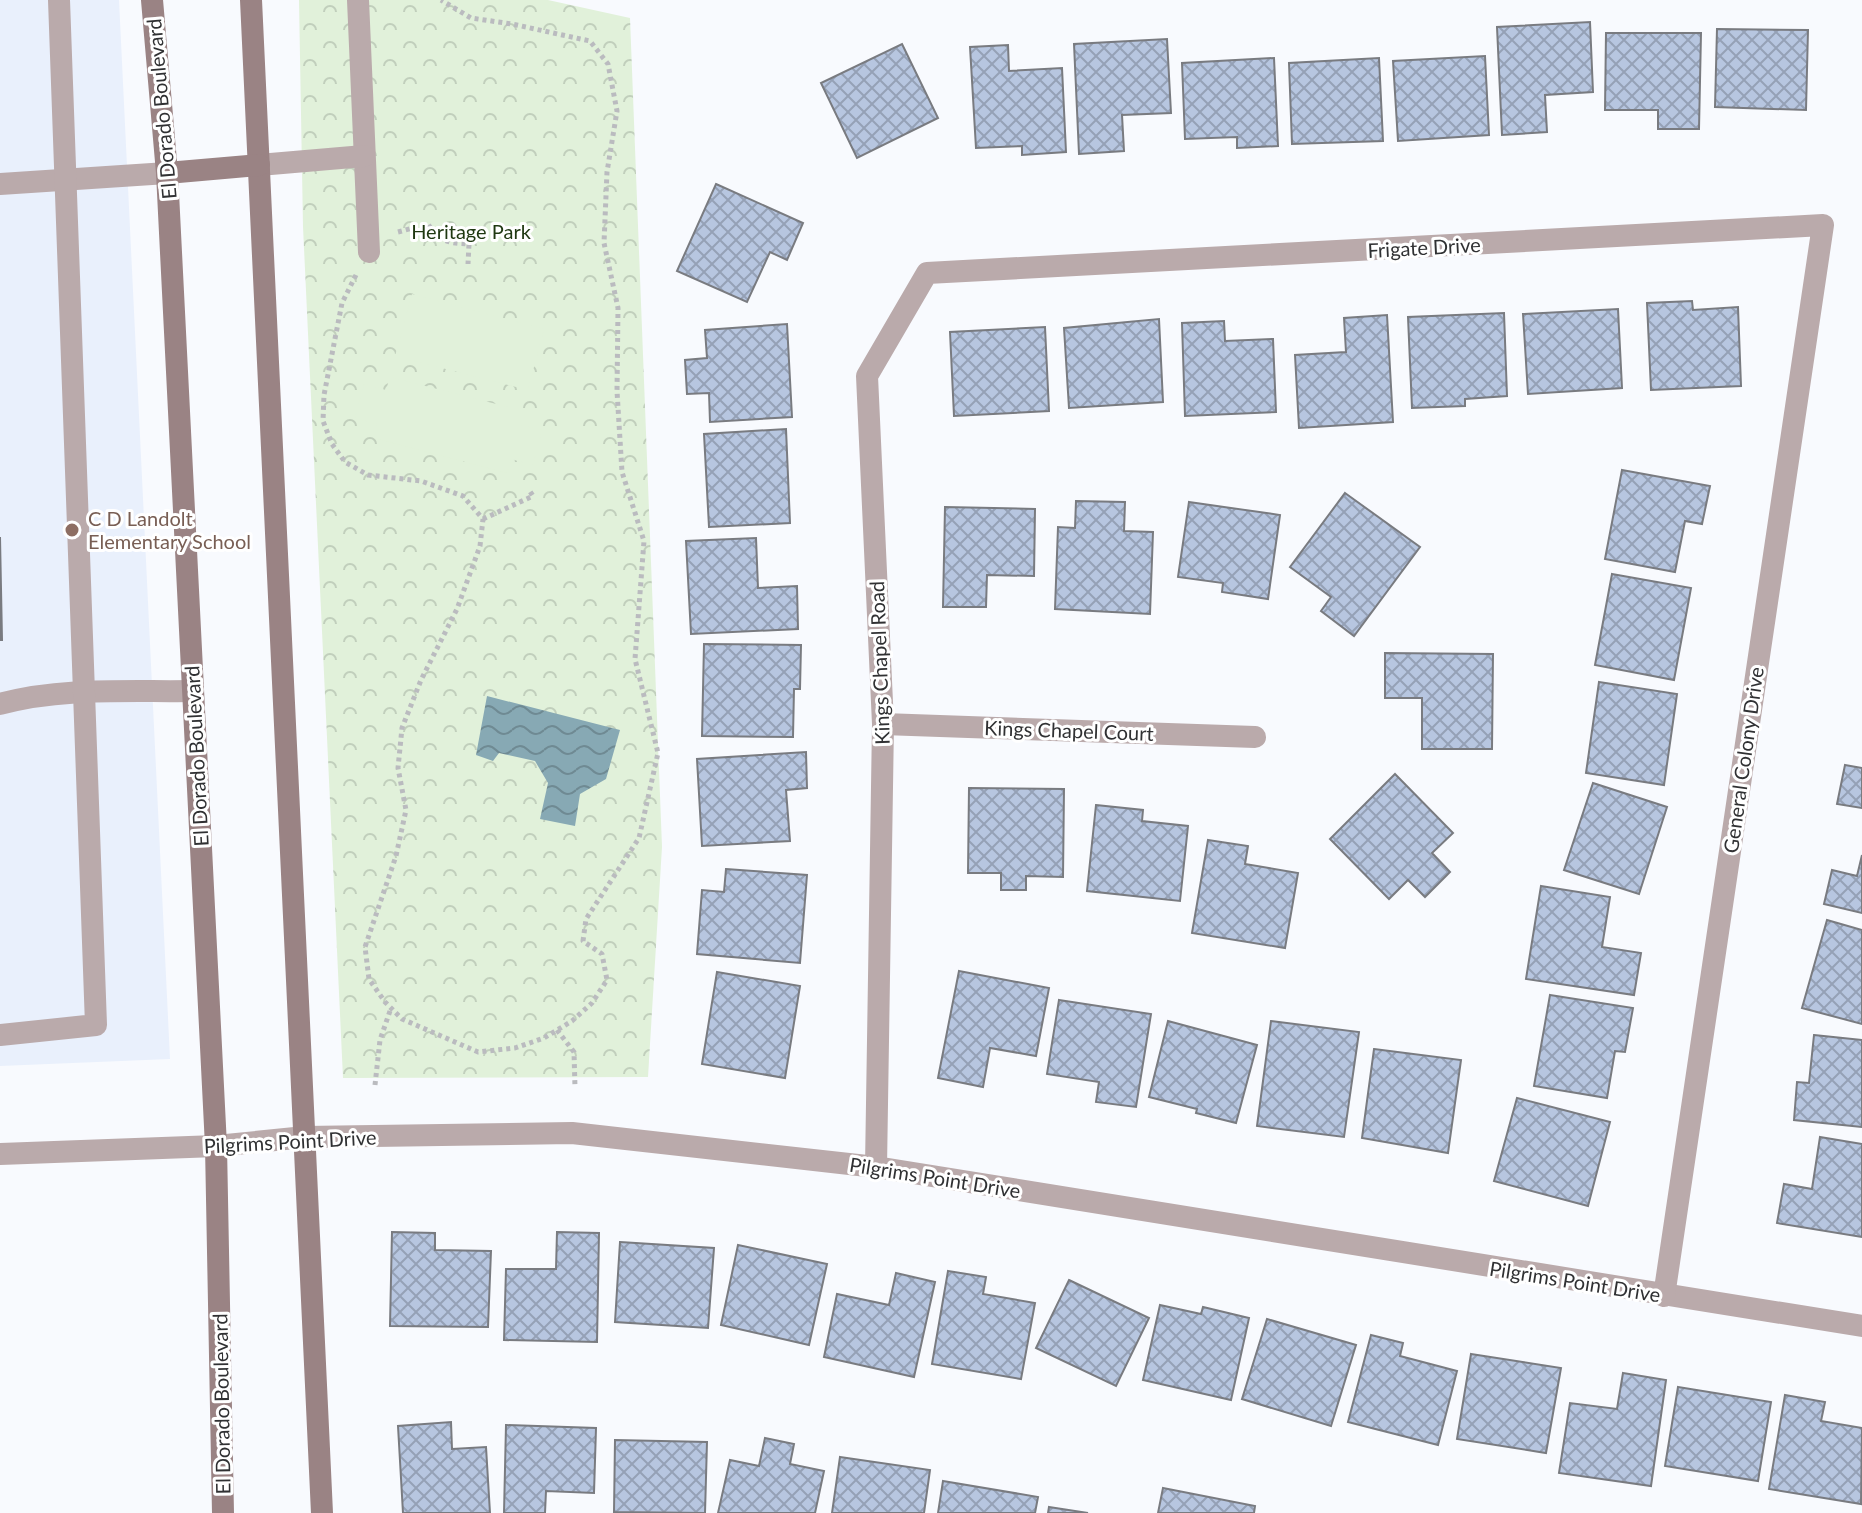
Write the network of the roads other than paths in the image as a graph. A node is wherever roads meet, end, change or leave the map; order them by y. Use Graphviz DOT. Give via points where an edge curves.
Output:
graph roads {
  1 [pos="59,0"];
  2 [pos="152,0"];
  3 [pos="251,0"];
  4 [pos="358,0"];
  5 [pos="364,156"];
  6 [pos="259,165"];
  7 [pos="167,173"];
  8 [pos="65,179"];
  9 [pos="0,184"];
  10 [pos="1823,225"];
  11 [pos="369,252"];
  12 [pos="1024,269"];
  13 [pos="193,691"];
  14 [pos="84,693"];
  15 [pos="0,704"];
  16 [pos="883,724"];
  17 [pos="1255,737"];
  18 [pos="0,1035"];
  19 [pos="305,1137"];
  20 [pos="216,1146"];
  21 [pos="0,1154"];
  22 [pos="876,1167"];
  23 [pos="1664,1296"];
  24 [pos="1862,1326"];
  25 [pos="223,1513"];
  26 [pos="322,1513"];
  1 -- 8 [label="street"];
  2 -- 7 [label="main road, El Dorado Boulevard"];
  3 -- 6 [label="main road"];
  4 -- 5 [label="street"];
  5 -- 6 [label="street"];
  5 -- 11 [label="street"];
  6 -- 7 [label="main road"];
  6 -- 19 [label="main road"];
  7 -- 8 [label="street"];
  7 -- 13 [label="main road, El Dorado Boulevard"];
  8 -- 9 [label="street"];
  8 -- 14 [label="street"];
  10 -- 12 [label="street, Frigate Drive"];
  10 -- 23 [label="street, General Colony Drive"];
  12 -- 16 [label="street, Kings Chapel Road" via="927,273 867,376"];
  13 -- 14 [label="street"];
  13 -- 20 [label="main road, El Dorado Boulevard"];
  14 -- 15 [label="street"];
  14 -- 18 [label="street" via="96,1025"];
  16 -- 17 [label="street, Kings Chapel Court"];
  16 -- 22 [label="street, Kings Chapel Road"];
  19 -- 20 [label="street, Pilgrims Point Drive"];
  19 -- 22 [label="street, Pilgrims Point Drive" via="572,1133"];
  19 -- 26 [label="main road"];
  20 -- 21 [label="street, Pilgrims Point Drive"];
  20 -- 25 [label="main road, El Dorado Boulevard"];
  22 -- 23 [label="street, Pilgrims Point Drive"];
  23 -- 24 [label="street, Pilgrims Point Drive"];
}
